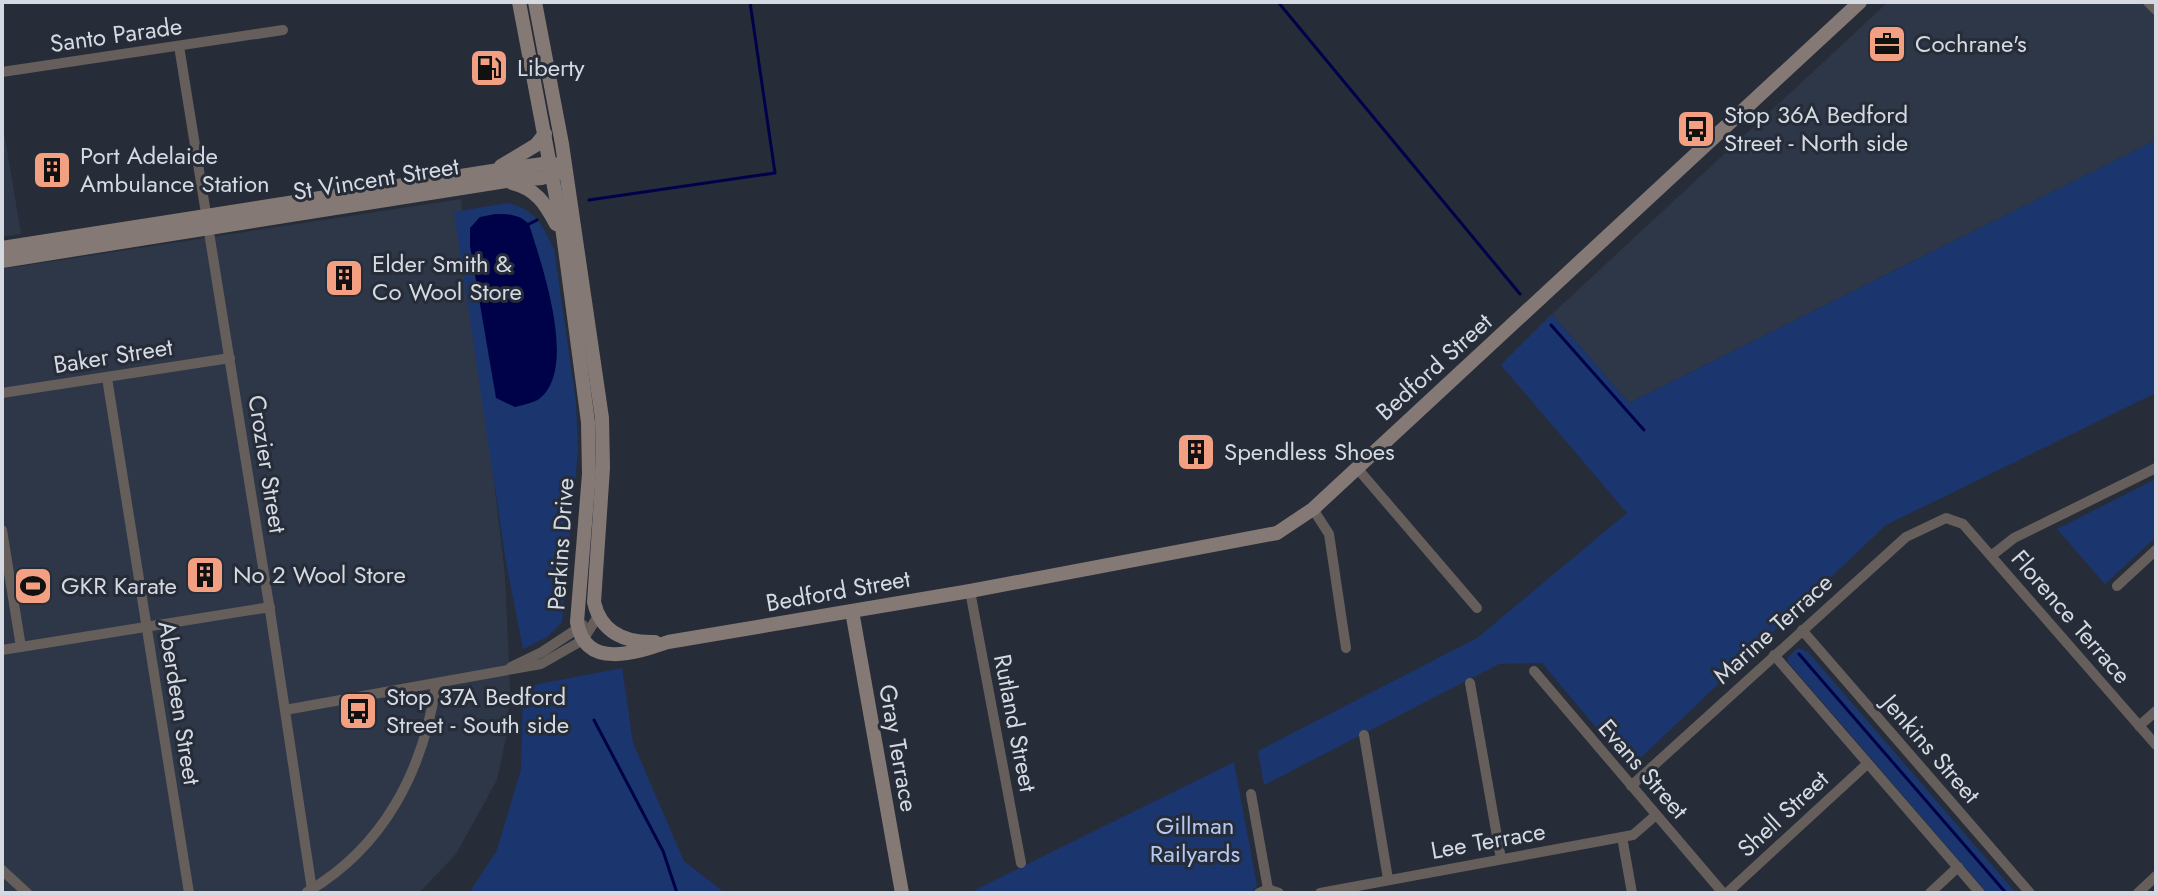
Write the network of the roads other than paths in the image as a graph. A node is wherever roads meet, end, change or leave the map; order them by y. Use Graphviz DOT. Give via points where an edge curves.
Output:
graph roads {
  1 [pos="519,2"];
  2 [pos="535,2"];
  3 [pos="1860,2"];
  4 [pos="2148,2"];
  5 [pos="2156,10"];
  6 [pos="283,30"];
  7 [pos="179,46"];
  8 [pos="2,72"];
  9 [pos="545,134"];
  10 [pos="556,169"];
  11 [pos="502,175"];
  12 [pos="208,222"];
  13 [pos="563,234"];
  14 [pos="2,248"];
  15 [pos="2,261"];
  16 [pos="230,358"];
  17 [pos="107,378"];
  18 [pos="2,393"];
  19 [pos="1357,468"];
  20 [pos="2156,468"];
  21 [pos="1313,509"];
  22 [pos="1953,519"];
  23 [pos="2,530"];
  24 [pos="2156,550"];
  25 [pos="1991,556"];
  26 [pos="2117,586"];
  27 [pos="970,591"];
  28 [pos="270,607"];
  29 [pos="1477,608"];
  30 [pos="852,611"];
  31 [pos="598,616"];
  32 [pos="147,627"];
  33 [pos="1802,630"];
  34 [pos="580,634"];
  35 [pos="668,642"];
  36 [pos="21,647"];
  37 [pos="1346,648"];
  38 [pos="2,650"];
  39 [pos="1774,655"];
  40 [pos="1534,671"];
  41 [pos="1470,683"];
  42 [pos="436,685"];
  43 [pos="285,710"];
  44 [pos="2156,711"];
  45 [pos="2139,726"];
  46 [pos="1364,735"];
  47 [pos="2156,745"];
  48 [pos="1867,764"];
  49 [pos="1631,786"];
  50 [pos="1251,794"];
  51 [pos="1656,815"];
  52 [pos="1622,837"];
  53 [pos="1501,859"];
  54 [pos="1021,863"];
  55 [pos="1958,867"];
  56 [pos="2,870"];
  57 [pos="2156,876"];
  58 [pos="1388,879"];
  59 [pos="23,890"];
  60 [pos="309,891"];
  61 [pos="1264,891"];
  62 [pos="189,893"];
  63 [pos="902,893"];
  64 [pos="1279,893"];
  65 [pos="1320,893"];
  66 [pos="1632,893"];
  67 [pos="1725,893"];
  68 [pos="1930,893"];
  69 [pos="1980,893"];
  70 [pos="2030,893"];
  71 [pos="2138,893"];
  1 -- 9 [label="street, Perkins Drive"];
  2 -- 10 [label="street, Perkins Drive"];
  3 -- 19 [label="street, Bedford Street"];
  4 -- 5 [label="street"];
  6 -- 7 [label="street, Santo Parade"];
  7 -- 8 [label="street, Santo Parade"];
  7 -- 12 [label="street, Crozier Street"];
  9 -- 10 [label="street, Perkins Drive"];
  9 -- 11 [label="street" via="502,164"];
  10 -- 11 [label="street, St Vincent Street"];
  10 -- 13 [label="street, Perkins Drive"];
  10 -- 31 [label="street, Perkins Drive" via="603,432 593,589"];
  11 -- 12 [label="street, St Vincent Street"];
  11 -- 13 [label="street" via="537,194"];
  12 -- 14 [label="street, St Vincent Street"];
  12 -- 15 [label="street, St Vincent Street"];
  12 -- 16 [label="street, Crozier Street"];
  13 -- 34 [label="street, Perkins Drive" via="590,443 577,608"];
  16 -- 17 [label="street, Baker Street"];
  16 -- 28 [label="street, Crozier Street"];
  17 -- 18 [label="street, Baker Street"];
  17 -- 32 [label="street, Aberdeen Street"];
  19 -- 21 [label="street, Bedford Street"];
  19 -- 29 [label="street"];
  20 -- 25 [label="street" via="2014,538"];
  21 -- 27 [label="street, Bedford Street" via="1264,537"];
  21 -- 37 [label="street" via="1329,534"];
  22 -- 25 [label="street, Florence Terrace"];
  22 -- 33 [label="street, Marine Terrace" via="1938,520 1906,537"];
  23 -- 36 [label="street"];
  24 -- 26 [label="street"];
  25 -- 45 [label="street, Florence Terrace"];
  27 -- 30 [label="street, Bedford Street"];
  27 -- 54 [label="street, Rutland Street"];
  28 -- 32 [label="street"];
  28 -- 43 [label="street, Crozier Street"];
  30 -- 35 [label="street, Bedford Street"];
  30 -- 63 [label="street, Gray Terrace"];
  31 -- 34 [label="street"];
  31 -- 35 [label="street, Perkins Drive" via="628,640"];
  32 -- 36 [label="street"];
  32 -- 62 [label="street, Aberdeen Street"];
  33 -- 39 [label="street, Marine Terrace"];
  33 -- 70 [label="street, Jenkins Street"];
  34 -- 35 [label="street, Perkins Drive" via="594,650 609,655"];
  34 -- 42 [label="street" via="546,663"];
  36 -- 38 [label="street"];
  39 -- 48 [label="street"];
  39 -- 49 [label="street, Marine Terrace"];
  40 -- 49 [label="street, Evans Street"];
  41 -- 53 [label="street"];
  42 -- 43 [label="street"];
  42 -- 60 [label="street" via="421,752 401,798 364,849"];
  43 -- 60 [label="street, Crozier Street"];
  44 -- 45 [label="street"];
  45 -- 47 [label="street, Florence Terrace"];
  46 -- 58 [label="street"];
  48 -- 55 [label="street"];
  48 -- 67 [label="street, Shell Street"];
  49 -- 51 [label="street, Evans Street"];
  50 -- 61 [label="street"];
  51 -- 52 [label="street, Lee Terrace" via="1633,835"];
  51 -- 67 [label="street, Evans Street"];
  52 -- 53 [label="street, Lee Terrace"];
  52 -- 66 [label="street"];
  53 -- 58 [label="street, Lee Terrace"];
  55 -- 68 [label="street"];
  55 -- 69 [label="street"];
  56 -- 59 [label="street"];
  57 -- 71 [label="street"];
  58 -- 65 [label="street, Lee Terrace"];
  61 -- 64 [label="street"];
}
